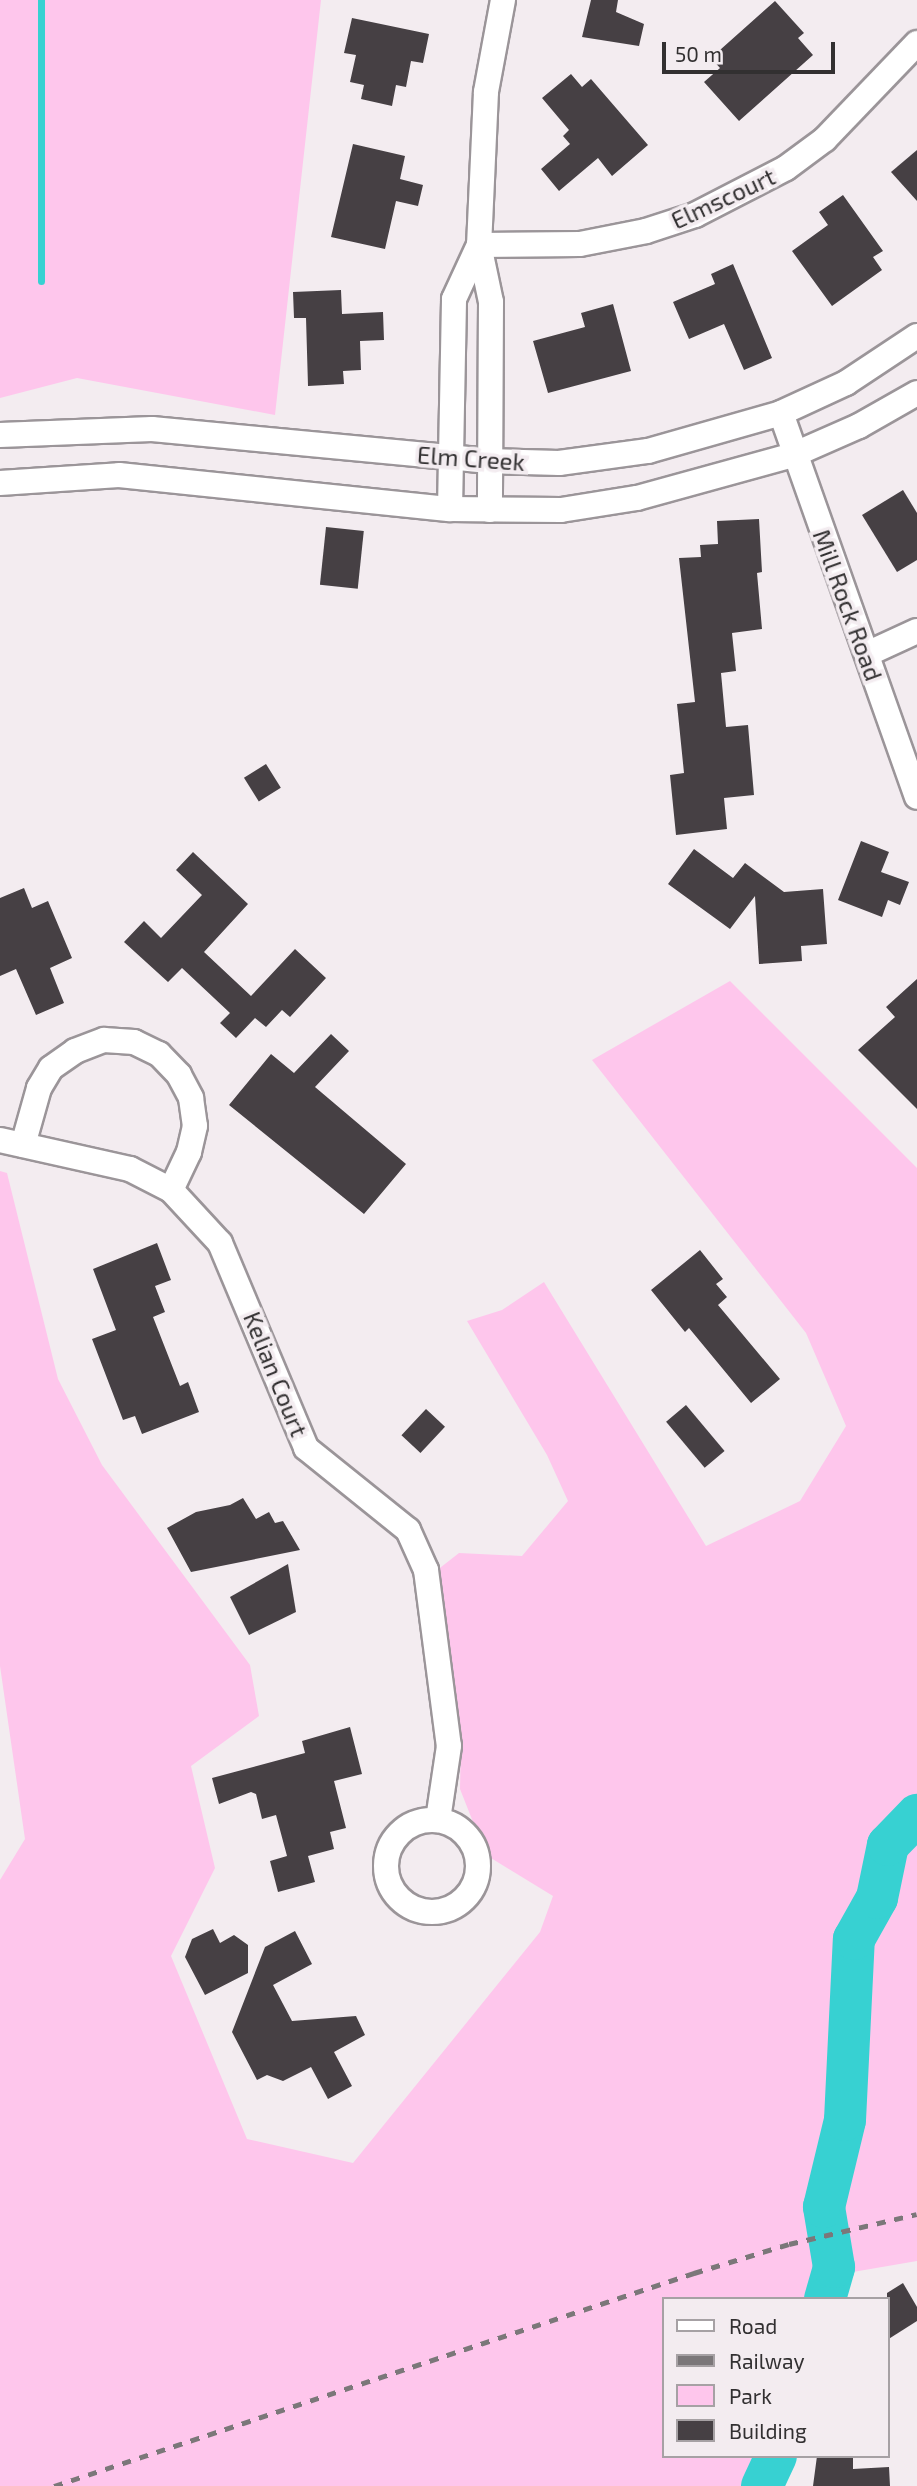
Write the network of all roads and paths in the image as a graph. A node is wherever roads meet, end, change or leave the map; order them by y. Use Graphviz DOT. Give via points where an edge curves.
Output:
graph roads {
  1 [pos="503,0"];
  2 [pos="917,43"];
  3 [pos="479,245"];
  4 [pos="917,336"];
  5 [pos="452,358"];
  6 [pos="491,358"];
  7 [pos="917,393"];
  8 [pos="781,413"];
  9 [pos="0,435"];
  10 [pos="793,455"];
  11 [pos="448,457"];
  12 [pos="492,461"];
  13 [pos="0,483"];
  14 [pos="450,509"];
  15 [pos="490,510"];
  16 [pos="917,631"];
  17 [pos="867,654"];
  18 [pos="917,797"];
  19 [pos="12,1143"];
  20 [pos="171,1190"];
  21 [pos="438,1820"];
  1 -- 3 [label="street" via="486,92"];
  2 -- 3 [label="street, Elmscourt" via="825,139 786,168 695,215 646,232 580,244"];
  3 -- 5 [label="street" via="454,299"];
  3 -- 6 [label="street" via="491,302"];
  4 -- 8 [label="street, Elm Creek" via="846,383"];
  5 -- 6 [label="street"];
  5 -- 11 [label="street"];
  6 -- 12 [label="street"];
  7 -- 10 [label="street, Elm Creek" via="859,426"];
  8 -- 10 [label="street, Mill Rock Road"];
  8 -- 12 [label="street, Elm Creek" via="648,450 559,463"];
  9 -- 11 [label="street, Elm Creek" via="152,429"];
  10 -- 15 [label="street, Elm Creek" via="637,498 561,510"];
  10 -- 17 [label="street, Mill Rock Road"];
  11 -- 12 [label="street, Elm Creek"];
  11 -- 14 [label="street"];
  12 -- 15 [label="street"];
  13 -- 14 [label="street, Elm Creek" via="119,475"];
  14 -- 15 [label="street, Elm Creek"];
  16 -- 17 [label="street"];
  17 -- 18 [label="street, Mill Rock Road"];
  19 -- 20 [label="street, Kelian Court" via="130,1169"];
  19 -- 20 [label="street, Kelian Court" via="51,1068 75,1051 104,1040 134,1042 159,1054 179,1075 191,1098 195,1126 189,1152"];
  20 -- 21 [label="street, Kelian Court" via="204,1222 227,1256 306,1448 397,1518 422,1554 449,1745"];
}
